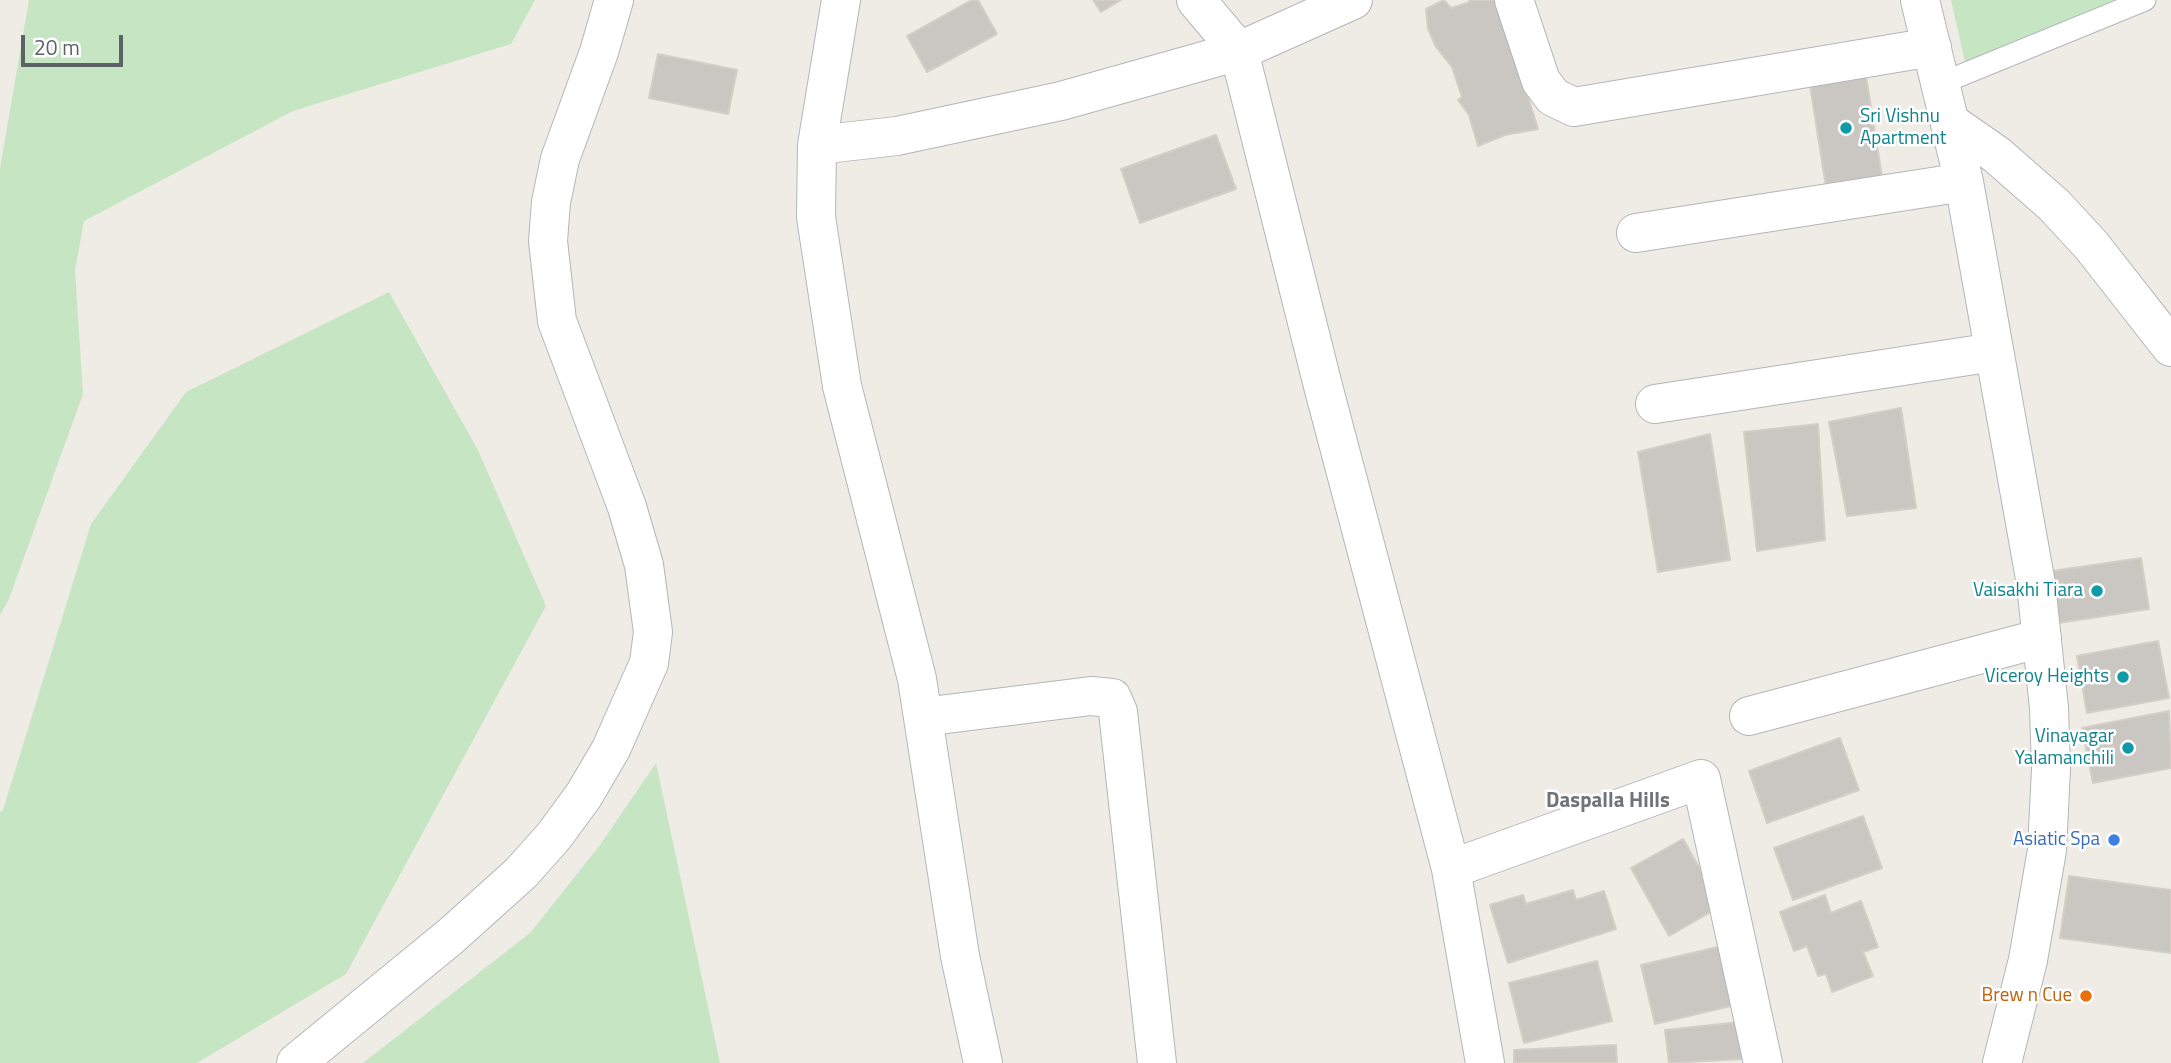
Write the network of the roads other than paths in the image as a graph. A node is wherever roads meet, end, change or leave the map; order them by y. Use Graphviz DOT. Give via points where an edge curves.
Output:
graph roads {
  1 [pos="614,0"];
  2 [pos="841,0"];
  3 [pos="1196,0"];
  4 [pos="1353,0"];
  5 [pos="1514,0"];
  6 [pos="1920,0"];
  7 [pos="2145,0"];
  8 [pos="1932,47"];
  9 [pos="1239,51"];
  10 [pos="1941,83"];
  11 [pos="1951,123"];
  12 [pos="817,145"];
  13 [pos="1965,182"];
  14 [pos="1636,233"];
  15 [pos="2171,347"];
  16 [pos="1994,352"];
  17 [pos="1655,404"];
  18 [pos="2042,638"];
  19 [pos="1749,716"];
  20 [pos="923,717"];
  21 [pos="1451,869"];
  22 [pos="296,1063"];
  23 [pos="983,1063"];
  24 [pos="1157,1063"];
  25 [pos="1485,1063"];
  26 [pos="1763,1063"];
  27 [pos="2002,1063"];
  1 -- 22 [label="street" via="560,159 548,241 557,321 644,565 653,632 649,663 611,749 554,836 461,927"];
  2 -- 12 [label="street"];
  3 -- 9 [label="street"];
  4 -- 9 [label="street"];
  5 -- 8 [label="street" via="1541,81 1553,97 1574,107"];
  6 -- 8 [label="street"];
  7 -- 10 [label="lane"];
  8 -- 10 [label="street"];
  9 -- 12 [label="street" via="1061,101 897,135"];
  9 -- 21 [label="street"];
  10 -- 11 [label="street"];
  11 -- 13 [label="street"];
  11 -- 15 [label="street" via="1997,155 2054,205 2091,244"];
  12 -- 20 [label="street" via="816,217 842,386 906,632"];
  13 -- 14 [label="street"];
  13 -- 16 [label="street"];
  16 -- 17 [label="street"];
  16 -- 18 [label="street"];
  18 -- 19 [label="street"];
  18 -- 27 [label="street" via="2051,769 2047,850 2030,948"];
  20 -- 23 [label="street" via="960,956"];
  20 -- 24 [label="street" via="1091,695 1112,698 1118,712"];
  21 -- 25 [label="street"];
  21 -- 26 [label="street" via="1701,779"];
}
